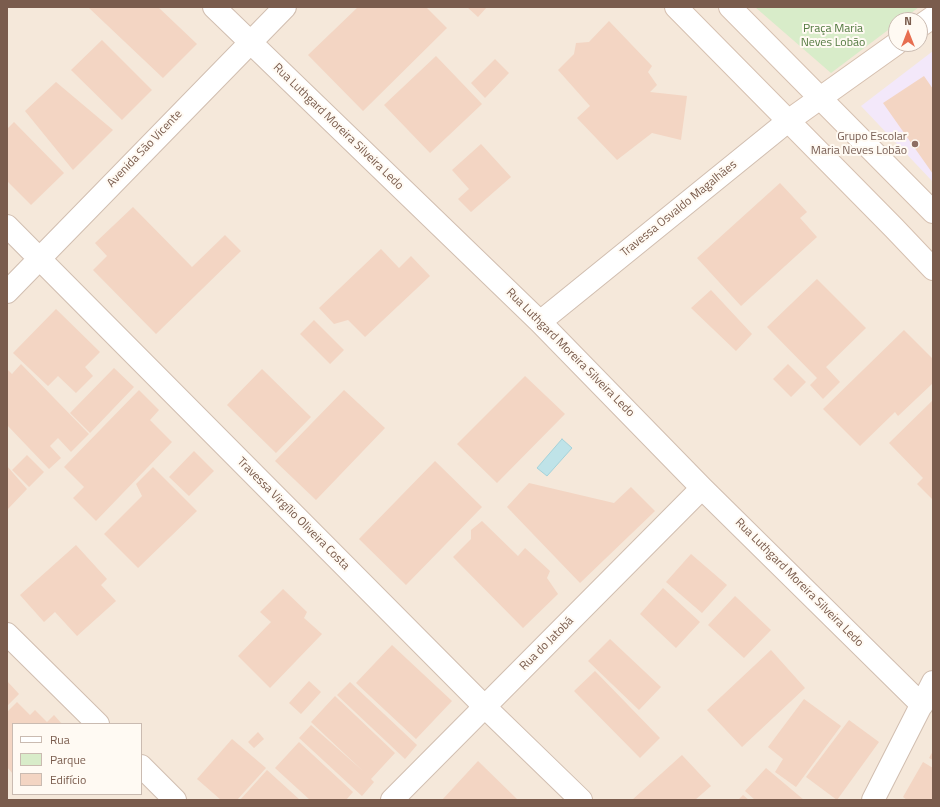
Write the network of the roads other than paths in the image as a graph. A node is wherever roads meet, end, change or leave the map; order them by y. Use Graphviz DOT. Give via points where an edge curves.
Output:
graph roads {
  1 [pos="214,7"];
  2 [pos="285,7"];
  3 [pos="676,7"];
  4 [pos="730,7"];
  5 [pos="249,42"];
  6 [pos="888,50"];
  7 [pos="820,98"];
  8 [pos="788,122"];
  9 [pos="933,212"];
  10 [pos="7,226"];
  11 [pos="39,258"];
  12 [pos="933,269"];
  13 [pos="7,292"];
  14 [pos="540,322"];
  15 [pos="702,488"];
  16 [pos="7,634"];
  17 [pos="933,682"];
  18 [pos="922,705"];
  19 [pos="485,707"];
  20 [pos="97,723"];
  21 [pos="142,767"];
  22 [pos="175,800"];
  23 [pos="392,800"];
  24 [pos="581,800"];
  25 [pos="873,800"];
  1 -- 5 [label="street, Rua Luthgard Moreira Silveira Ledo"];
  2 -- 5 [label="street, Avenida São Vicente"];
  3 -- 8 [label="street"];
  4 -- 7 [label="street"];
  5 -- 11 [label="street, Avenida São Vicente"];
  5 -- 14 [label="street, Rua Luthgard Moreira Silveira Ledo"];
  6 -- 7 [label="street"];
  7 -- 8 [label="street, Travessa Osvaldo Magalhães"];
  7 -- 9 [label="street"];
  8 -- 12 [label="street"];
  8 -- 14 [label="street, Travessa Osvaldo Magalhães"];
  10 -- 11 [label="street, Travessa Virgílio Oliveira Costa"];
  11 -- 13 [label="street, Avenida São Vicente"];
  11 -- 19 [label="street, Travessa Virgílio Oliveira Costa"];
  14 -- 15 [label="street, Rua Luthgard Moreira Silveira Ledo"];
  15 -- 18 [label="street, Rua Luthgard Moreira Silveira Ledo"];
  15 -- 19 [label="street, Rua do Jatobá"];
  16 -- 20 [label="street"];
  17 -- 18 [label="street"];
  18 -- 25 [label="street"];
  19 -- 23 [label="street, Rua do Jatobá"];
  19 -- 24 [label="street, Travessa Virgílio Oliveira Costa"];
  21 -- 22 [label="street"];
}
